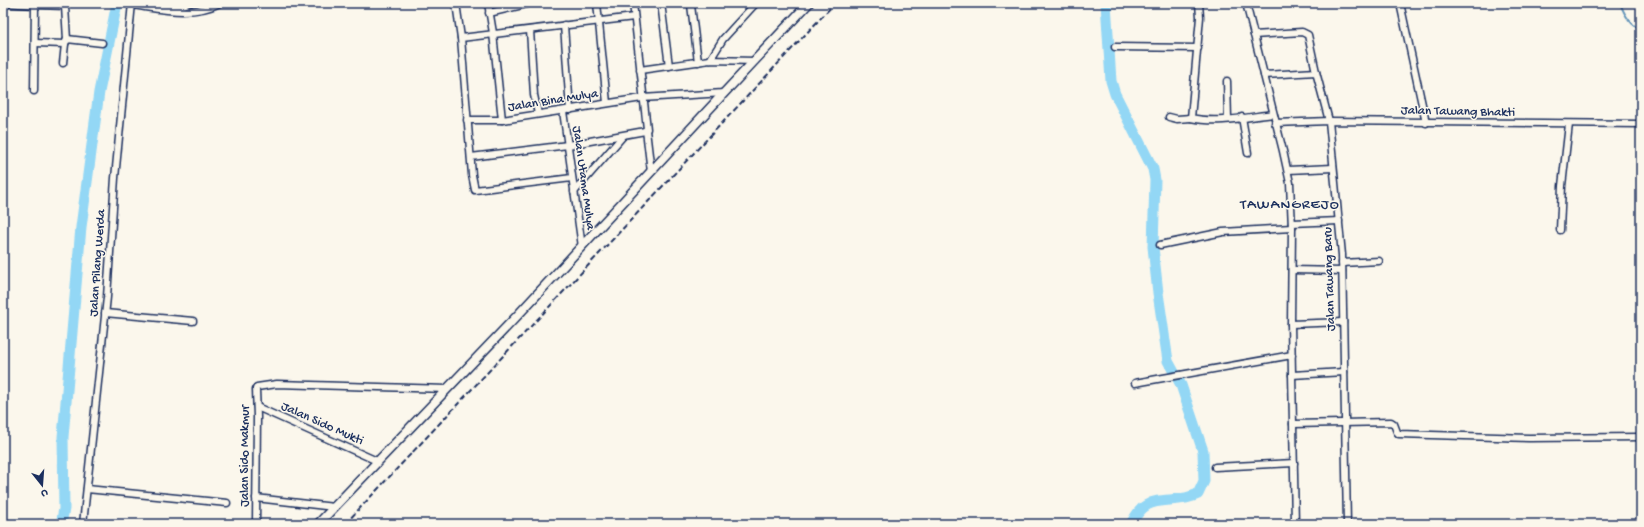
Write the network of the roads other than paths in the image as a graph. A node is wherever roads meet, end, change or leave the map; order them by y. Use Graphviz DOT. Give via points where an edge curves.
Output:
graph roads {
  1 [pos="3,3"];
  2 [pos="157,3"];
  3 [pos="189,3"];
  4 [pos="220,3"];
  5 [pos="456,3"];
  6 [pos="488,3"];
  7 [pos="531,3"];
  8 [pos="596,3"];
  9 [pos="633,3"];
  10 [pos="661,3"];
  11 [pos="692,3"];
  12 [pos="756,3"];
  13 [pos="809,3"];
  14 [pos="1200,3"];
  15 [pos="1246,3"];
  16 [pos="1400,3"];
  17 [pos="35,4"];
  18 [pos="65,4"];
  19 [pos="132,4"];
  20 [pos="489,13"];
  21 [pos="634,17"];
  22 [pos="598,20"];
  23 [pos="564,25"];
  24 [pos="530,30"];
  25 [pos="493,33"];
  26 [pos="1254,35"];
  27 [pos="461,38"];
  28 [pos="66,42"];
  29 [pos="35,43"];
  30 [pos="102,43"];
  31 [pos="1115,46"];
  32 [pos="1198,48"];
  33 [pos="710,60"];
  34 [pos="755,61"];
  35 [pos="698,62"];
  36 [pos="63,63"];
  37 [pos="669,66"];
  38 [pos="640,70"];
  39 [pos="1316,72"];
  40 [pos="1264,75"];
  41 [pos="1227,81"];
  42 [pos="34,91"];
  43 [pos="724,93"];
  44 [pos="642,98"];
  45 [pos="607,103"];
  46 [pos="570,110"];
  47 [pos="563,111"];
  48 [pos="538,114"];
  49 [pos="1273,114"];
  50 [pos="1170,117"];
  51 [pos="1242,117"];
  52 [pos="1191,118"];
  53 [pos="1228,119"];
  54 [pos="467,120"];
  55 [pos="502,120"];
  56 [pos="1329,121"];
  57 [pos="1275,123"];
  58 [pos="1426,123"];
  59 [pos="1569,124"];
  60 [pos="1641,124"];
  61 [pos="646,130"];
  62 [pos="623,136"];
  63 [pos="568,145"];
  64 [pos="1248,153"];
  65 [pos="471,156"];
  66 [pos="1333,168"];
  67 [pos="1288,170"];
  68 [pos="651,172"];
  69 [pos="572,178"];
  70 [pos="574,192"];
  71 [pos="1339,220"];
  72 [pos="1292,226"];
  73 [pos="1560,230"];
  74 [pos="1160,244"];
  75 [pos="582,247"];
  76 [pos="1379,261"];
  77 [pos="1342,263"];
  78 [pos="1292,270"];
  79 [pos="1342,270"];
  80 [pos="105,313"];
  81 [pos="193,321"];
  82 [pos="1343,322"];
  83 [pos="1291,324"];
  84 [pos="1292,355"];
  85 [pos="1344,372"];
  86 [pos="1292,375"];
  87 [pos="1135,383"];
  88 [pos="447,389"];
  89 [pos="257,407"];
  90 [pos="1346,422"];
  91 [pos="1293,424"];
  92 [pos="1641,437"];
  93 [pos="377,461"];
  94 [pos="1294,463"];
  95 [pos="1215,467"];
  96 [pos="87,489"];
  97 [pos="256,498"];
  98 [pos="227,503"];
  99 [pos="334,507"];
  100 [pos="83,524"];
  101 [pos="256,524"];
  102 [pos="318,524"];
  103 [pos="1295,524"];
  104 [pos="1347,524"];
  1 -- 17 [label="street"];
  2 -- 3 [label="street" via="178,7"];
  4 -- 19 [label="street" via="207,8 183,11"];
  5 -- 27 [label="street"];
  6 -- 20 [label="street"];
  7 -- 20 [label="street"];
  8 -- 22 [label="street"];
  9 -- 21 [label="street"];
  10 -- 37 [label="street"];
  11 -- 35 [label="street"];
  12 -- 33 [label="street" via="723,39"];
  13 -- 34 [label="main road"];
  14 -- 32 [label="street"];
  15 -- 26 [label="street"];
  16 -- 58 [label="street"];
  17 -- 18 [label="street"];
  17 -- 29 [label="street"];
  18 -- 28 [label="street"];
  19 -- 80 [label="street, Jalan Pilang Werda"];
  20 -- 25 [label="street"];
  21 -- 22 [label="street"];
  21 -- 38 [label="street"];
  22 -- 23 [label="street"];
  22 -- 45 [label="street"];
  23 -- 24 [label="street"];
  23 -- 46 [label="street"];
  24 -- 25 [label="street"];
  24 -- 48 [label="street" via="534,96"];
  25 -- 27 [label="street"];
  25 -- 55 [label="street"];
  26 -- 39 [label="street, Jalan Tawang Baru" via="1302,32 1307,34"];
  26 -- 40 [label="street"];
  27 -- 54 [label="street"];
  28 -- 29 [label="street"];
  28 -- 30 [label="street"];
  28 -- 36 [label="street"];
  29 -- 42 [label="street"];
  31 -- 32 [label="street"];
  32 -- 52 [label="street"];
  33 -- 34 [label="street"];
  33 -- 35 [label="street"];
  34 -- 43 [label="main road"];
  35 -- 37 [label="street"];
  37 -- 38 [label="street"];
  38 -- 44 [label="street"];
  39 -- 40 [label="street"];
  39 -- 56 [label="street, Jalan Tawang Baru"];
  40 -- 49 [label="street"];
  41 -- 53 [label="street"];
  43 -- 44 [label="street, Jalan Bina Mulya"];
  43 -- 68 [label="main road"];
  44 -- 45 [label="street, Jalan Bina Mulya"];
  44 -- 61 [label="street"];
  45 -- 46 [label="street, Jalan Bina Mulya"];
  46 -- 47 [label="street, Jalan Bina Mulya"];
  47 -- 48 [label="street, Jalan Bina Mulya"];
  47 -- 63 [label="street, Jalan Utama Mulya"];
  48 -- 55 [label="street, Jalan Bina Mulya"];
  49 -- 51 [label="street"];
  49 -- 57 [label="street"];
  50 -- 52 [label="street"];
  51 -- 53 [label="street"];
  51 -- 64 [label="street"];
  52 -- 53 [label="street"];
  54 -- 55 [label="street, Jalan Bina Mulya"];
  54 -- 65 [label="street"];
  56 -- 57 [label="street, Jalan Tawang Bhakti"];
  56 -- 58 [label="street, Jalan Tawang Bhakti"];
  56 -- 66 [label="street, Jalan Tawang Baru"];
  57 -- 67 [label="street"];
  58 -- 59 [label="street, Jalan Tawang Bhakti"];
  59 -- 60 [label="street, Jalan Tawang Bhakti"];
  59 -- 73 [label="street"];
  61 -- 62 [label="street"];
  61 -- 68 [label="street"];
  62 -- 63 [label="street"];
  62 -- 70 [label="street"];
  63 -- 65 [label="street"];
  63 -- 69 [label="street, Jalan Utama Mulya"];
  65 -- 69 [label="street" via="476,190"];
  66 -- 67 [label="street"];
  66 -- 71 [label="street, Jalan Tawang Baru"];
  67 -- 72 [label="street"];
  68 -- 75 [label="main road"];
  69 -- 70 [label="street, Jalan Utama Mulya"];
  70 -- 75 [label="street, Jalan Utama Mulya"];
  71 -- 72 [label="street"];
  71 -- 77 [label="street, Jalan Tawang Baru"];
  72 -- 74 [label="street" via="1219,233"];
  72 -- 78 [label="street"];
  75 -- 88 [label="main road"];
  76 -- 77 [label="street"];
  77 -- 79 [label="street, Jalan Tawang Baru"];
  78 -- 79 [label="street"];
  78 -- 83 [label="street"];
  79 -- 82 [label="street, Jalan Tawang Baru"];
  80 -- 81 [label="street"];
  80 -- 96 [label="street, Jalan Pilang Werda"];
  82 -- 83 [label="street"];
  82 -- 85 [label="street, Jalan Tawang Baru"];
  83 -- 84 [label="street"];
  84 -- 86 [label="street"];
  84 -- 87 [label="street"];
  85 -- 86 [label="street"];
  85 -- 90 [label="street, Jalan Tawang Baru"];
  86 -- 91 [label="street"];
  88 -- 89 [label="street, Jalan Sido Makmur" via="278,384 259,386 256,389"];
  88 -- 93 [label="main road"];
  89 -- 93 [label="street, Jalan Sido Mukti"];
  89 -- 97 [label="street, Jalan Sido Makmur"];
  90 -- 91 [label="street"];
  90 -- 92 [label="street" via="1391,422 1399,434 1529,438"];
  90 -- 104 [label="street, Jalan Tawang Baru"];
  91 -- 94 [label="street"];
  93 -- 99 [label="main road"];
  94 -- 95 [label="street"];
  94 -- 103 [label="street"];
  96 -- 98 [label="street"];
  96 -- 100 [label="street, Jalan Pilang Werda"];
  97 -- 99 [label="street"];
  97 -- 101 [label="street, Jalan Sido Makmur"];
  99 -- 102 [label="main road"];
}
